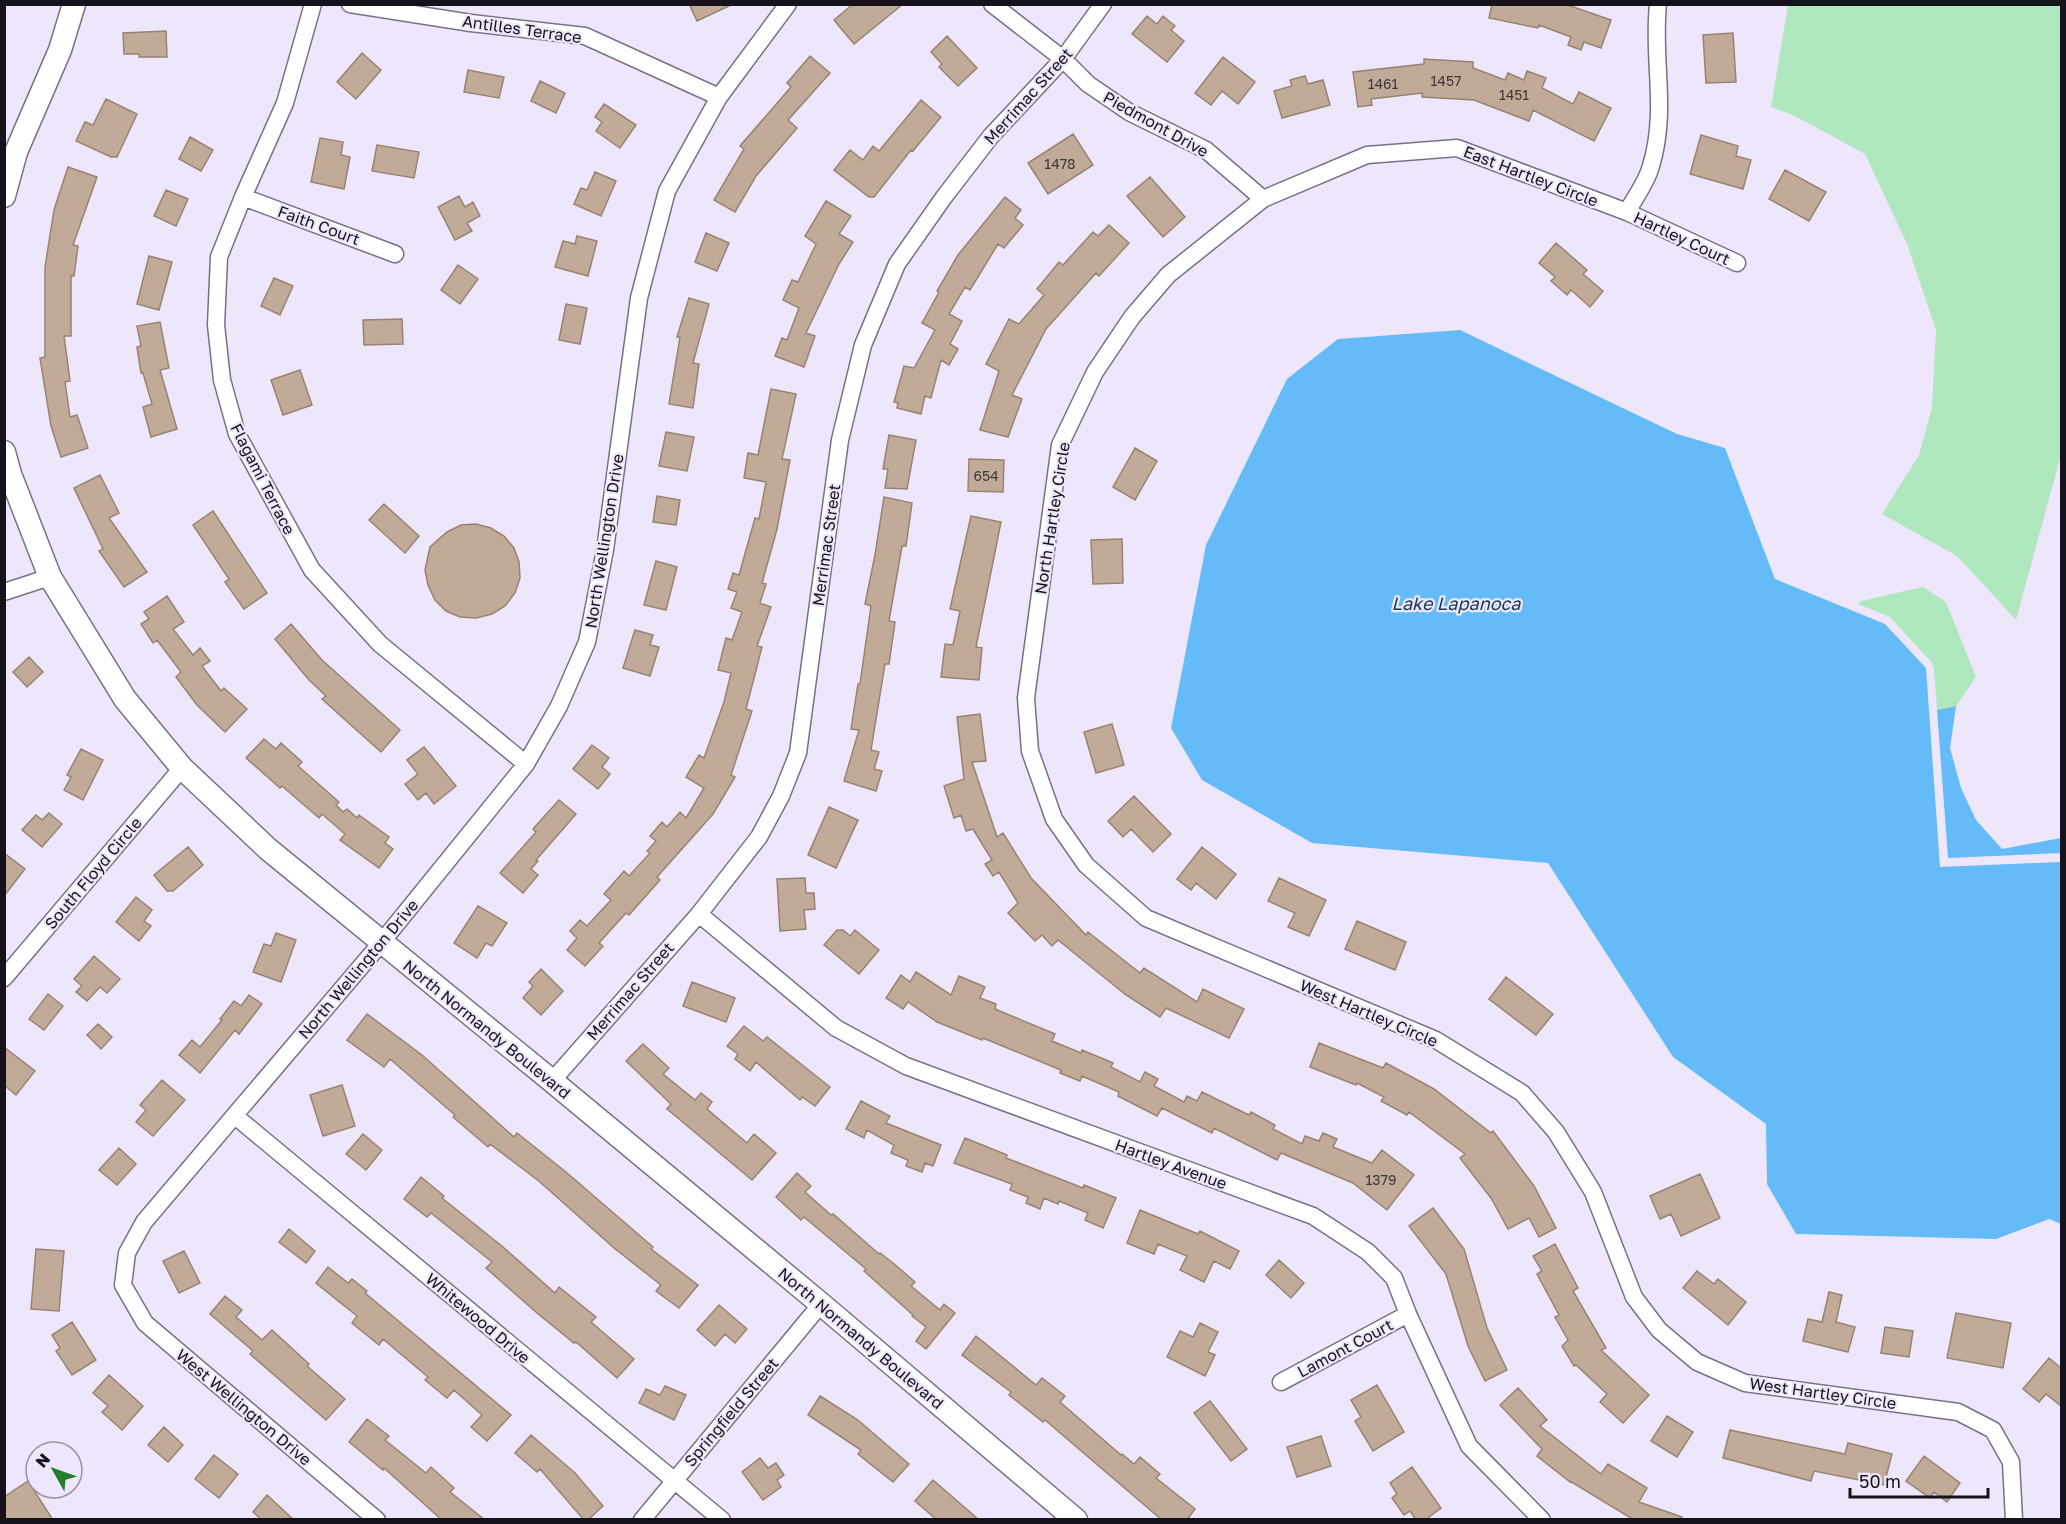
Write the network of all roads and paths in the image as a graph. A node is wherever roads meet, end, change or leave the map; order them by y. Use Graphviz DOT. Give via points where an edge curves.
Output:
graph roads {
  1 [pos="74,4"];
  2 [pos="313,4"];
  3 [pos="350,4"];
  4 [pos="788,4"];
  5 [pos="992,4"];
  6 [pos="1103,4"];
  7 [pos="1658,4"];
  8 [pos="1063,59"];
  9 [pos="719,97"];
  10 [pos="4,196"];
  11 [pos="243,197"];
  12 [pos="1263,200"];
  13 [pos="1628,212"];
  14 [pos="395,254"];
  15 [pos="1737,263"];
  16 [pos="4,452"];
  17 [pos="50,578"];
  18 [pos="4,592"];
  19 [pos="1026,698"];
  20 [pos="526,764"];
  21 [pos="182,768"];
  22 [pos="699,914"];
  23 [pos="381,943"];
  24 [pos="4,978"];
  25 [pos="552,1081"];
  26 [pos="235,1116"];
  27 [pos="123,1285"];
  28 [pos="821,1304"];
  29 [pos="1408,1314"];
  30 [pos="1281,1383"];
  31 [pos="675,1480"];
  32 [pos="377,1520"];
  33 [pos="642,1520"];
  34 [pos="722,1520"];
  35 [pos="1076,1520"];
  36 [pos="1542,1520"];
  37 [pos="2014,1520"];
  1 -- 10 [label="street" via="60,50 16,152"];
  2 -- 11 [label="street, Flagami Terrace" via="285,103"];
  3 -- 9 [label="street, Antilles Terrace" via="585,36"];
  4 -- 9 [label="street, North Wellington Drive"];
  5 -- 8 [label="street, Piedmont Drive"];
  6 -- 8 [label="street, Merrimac Street"];
  7 -- 13 [label="street" via="1660,124 1651,168"];
  8 -- 12 [label="street, Piedmont Drive" via="1088,84 1129,112 1206,150"];
  8 -- 22 [label="street, Merrimac Street" via="991,136 897,264 863,345 840,440 798,753 759,837"];
  9 -- 20 [label="street, North Wellington Drive" via="667,191 639,298 605,550 587,642 559,706"];
  11 -- 14 [label="street, Faith Court"];
  11 -- 20 [label="street, Flagami Terrace" via="219,257 216,325 222,380 237,434 312,570 380,644"];
  12 -- 13 [label="street, East Hartley Circle" via="1366,155 1457,148"];
  12 -- 19 [label="street, North Hartley Circle" via="1168,275 1132,317 1095,372 1060,445"];
  13 -- 15 [label="street, Hartley Court"];
  16 -- 17 [label="street, North Normandy Boulevard"];
  17 -- 18 [label="street"];
  17 -- 21 [label="street, North Normandy Boulevard" via="125,699"];
  19 -- 37 [label="street, West Hartley Circle" via="1030,751 1054,819 1086,865 1146,918 1436,1040 1522,1093 1556,1132 1593,1192 1634,1297 1659,1330 1697,1362 1745,1383 1958,1412 1993,1430 2012,1462"];
  20 -- 23 [label="street, North Wellington Drive"];
  21 -- 23 [label="street, North Normandy Boulevard" via="267,849"];
  21 -- 24 [label="street, South Floyd Circle"];
  22 -- 25 [label="street, Merrimac Street"];
  22 -- 29 [label="street, Hartley Avenue" via="836,1028 906,1066 1313,1216 1368,1252 1394,1278"];
  23 -- 25 [label="street, North Normandy Boulevard"];
  23 -- 26 [label="street, North Wellington Drive"];
  25 -- 28 [label="street, North Normandy Boulevard"];
  26 -- 27 [label="street, North Wellington Drive" via="144,1222 127,1253"];
  26 -- 31 [label="street, Whitewood Drive"];
  27 -- 32 [label="street, West Wellington Drive" via="145,1323"];
  28 -- 31 [label="street, Springfield Street"];
  28 -- 35 [label="street, North Normandy Boulevard"];
  29 -- 30 [label="street, Lamont Court"];
  29 -- 36 [label="street, Hartley Avenue" via="1469,1446"];
  31 -- 33 [label="street, Springfield Street"];
  31 -- 34 [label="street, Whitewood Drive"];
}
